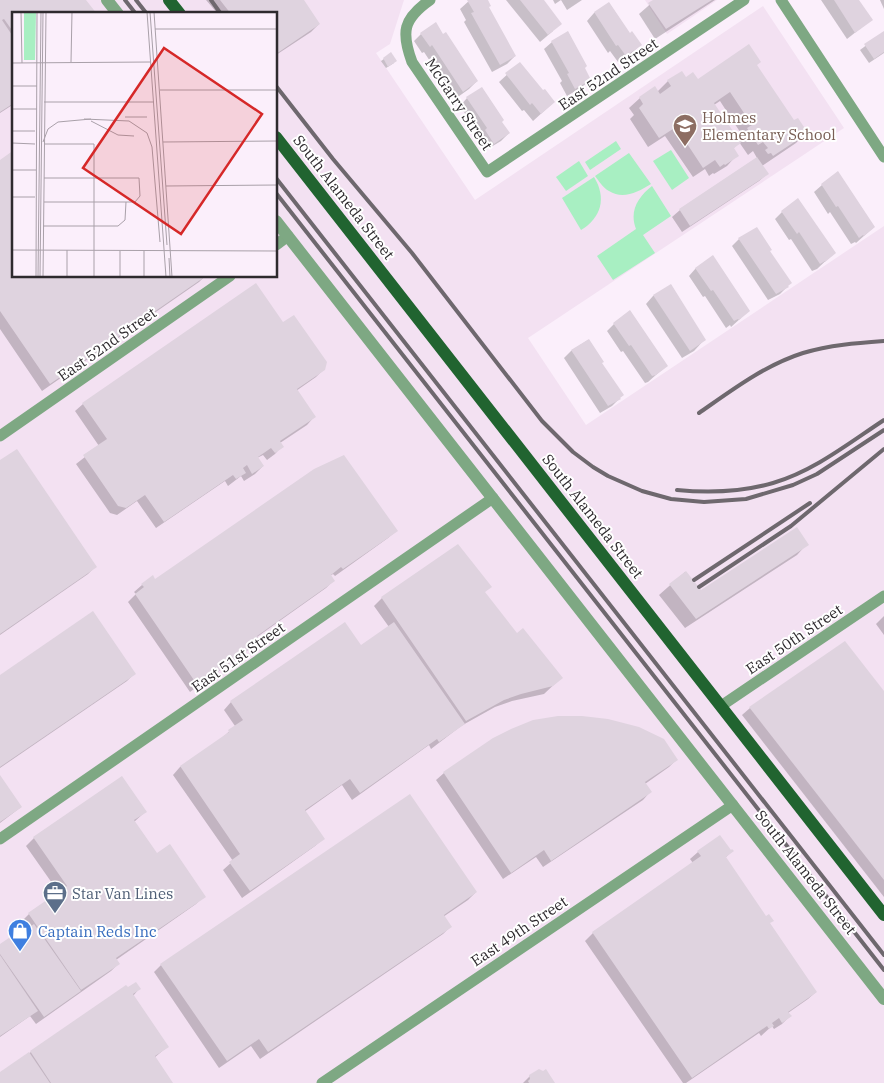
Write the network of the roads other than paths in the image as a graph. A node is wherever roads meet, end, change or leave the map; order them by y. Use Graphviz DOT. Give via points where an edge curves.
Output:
graph roads {
  1 [pos="107,0"];
  2 [pos="169,0"];
  3 [pos="430,0"];
  4 [pos="744,0"];
  5 [pos="781,0"];
  6 [pos="116,12"];
  7 [pos="178,12"];
  8 [pos="278,140"];
  9 [pos="884,157"];
  10 [pos="487,172"];
  11 [pos="278,224"];
  12 [pos="288,236"];
  13 [pos="278,243"];
  14 [pos="227,278"];
  15 [pos="0,436"];
  16 [pos="493,498"];
  17 [pos="884,596"];
  18 [pos="721,706"];
  19 [pos="733,805"];
  20 [pos="0,839"];
  21 [pos="884,916"];
  22 [pos="884,999"];
  23 [pos="322,1083"];
  1 -- 6 [label="street"];
  2 -- 7 [label="main road"];
  3 -- 10 [label="street, McGarry Street" via="409,18 406,30 408,51 412,62"];
  4 -- 10 [label="street, East 52nd Street"];
  5 -- 9 [label="street"];
  8 -- 18 [label="main road, South Alameda Street"];
  11 -- 12 [label="street, South Alameda Street"];
  12 -- 13 [label="street"];
  12 -- 16 [label="street, South Alameda Street"];
  14 -- 15 [label="street, East 52nd Street"];
  16 -- 19 [label="street, South Alameda Street"];
  16 -- 20 [label="street, East 51st Street"];
  17 -- 18 [label="street, East 50th Street"];
  18 -- 21 [label="main road, South Alameda Street"];
  19 -- 22 [label="street, South Alameda Street"];
  19 -- 23 [label="street, East 49th Street"];
}
